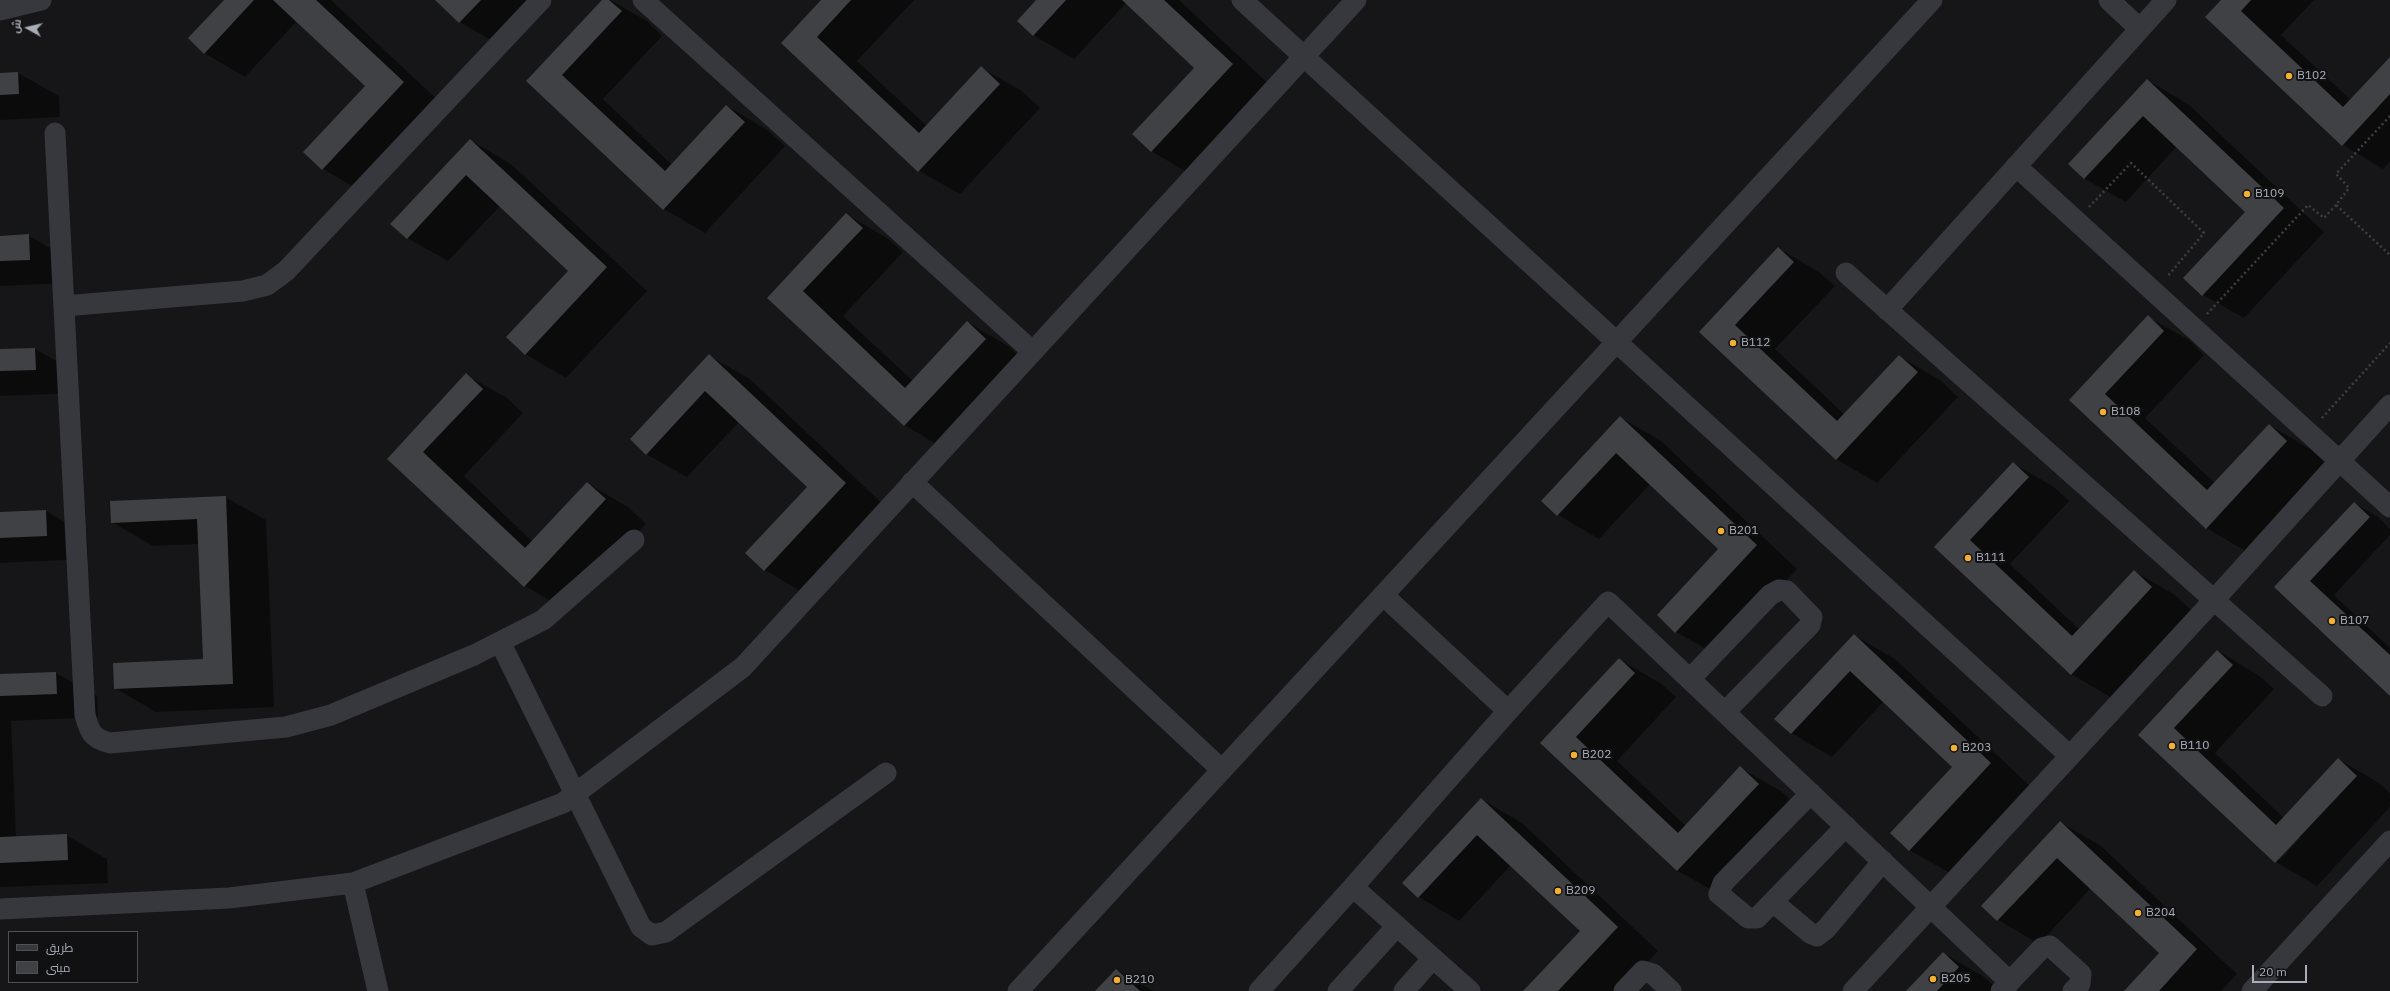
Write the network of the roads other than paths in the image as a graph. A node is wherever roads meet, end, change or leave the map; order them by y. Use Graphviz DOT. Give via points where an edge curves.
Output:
graph roads {
  1 [pos="41,0"];
  2 [pos="541,0"];
  3 [pos="643,0"];
  4 [pos="1242,0"];
  5 [pos="1356,0"];
  6 [pos="1932,0"];
  7 [pos="2109,0"];
  8 [pos="2166,0"];
  9 [pos="0,10"];
  10 [pos="2140,29"];
  11 [pos="1303,56"];
  12 [pos="56,133"];
  13 [pos="2016,166"];
  14 [pos="1846,273"];
  15 [pos="64,306"];
  16 [pos="1887,310"];
  17 [pos="1616,343"];
  18 [pos="1032,351"];
  19 [pos="2390,405"];
  20 [pos="2339,461"];
  21 [pos="912,482"];
  22 [pos="2390,507"];
  23 [pos="634,540"];
  24 [pos="1383,595"];
  25 [pos="2214,600"];
  26 [pos="500,642"];
  27 [pos="1690,679"];
  28 [pos="2322,696"];
  29 [pos="1508,711"];
  30 [pos="1725,712"];
  31 [pos="2070,756"];
  32 [pos="1222,770"];
  33 [pos="886,773"];
  34 [pos="1811,793"];
  35 [pos="574,794"];
  36 [pos="1846,826"];
  37 [pos="2390,841"];
  38 [pos="1883,861"];
  39 [pos="353,884"];
  40 [pos="1354,887"];
  41 [pos="1772,902"];
  42 [pos="1931,906"];
  43 [pos="0,910"];
  44 [pos="1397,926"];
  45 [pos="1433,958"];
  46 [pos="2005,986"];
  47 [pos="378,991"];
  48 [pos="1018,991"];
  49 [pos="1259,991"];
  50 [pos="1338,991"];
  51 [pos="1404,991"];
  52 [pos="1470,991"];
  53 [pos="1624,991"];
  54 [pos="1671,991"];
  55 [pos="1853,991"];
  56 [pos="2073,991"];
  57 [pos="2252,991"];
  1 -- 9 [label="street"];
  2 -- 15 [label="street" via="286,271 267,285 211,295"];
  3 -- 18 [label="street"];
  4 -- 11 [label="street"];
  5 -- 11 [label="street"];
  6 -- 17 [label="street"];
  7 -- 10 [label="street"];
  8 -- 10 [label="street"];
  10 -- 13 [label="street"];
  11 -- 17 [label="street"];
  11 -- 18 [label="street"];
  12 -- 15 [label="street"];
  13 -- 16 [label="street"];
  13 -- 20 [label="street"];
  14 -- 16 [label="street"];
  15 -- 26 [label="street" via="85,715 89,731 97,740 110,743 286,727 331,715"];
  16 -- 25 [label="street"];
  17 -- 24 [label="street"];
  17 -- 31 [label="street"];
  18 -- 21 [label="street"];
  19 -- 20 [label="street"];
  20 -- 22 [label="street"];
  20 -- 25 [label="street"];
  21 -- 32 [label="street"];
  21 -- 35 [label="street" via="743,667"];
  23 -- 26 [label="street" via="543,620"];
  24 -- 29 [label="street"];
  24 -- 32 [label="street"];
  25 -- 28 [label="street"];
  25 -- 31 [label="street"];
  26 -- 35 [label="street"];
  27 -- 29 [label="street" via="1608,602"];
  27 -- 30 [label="street"];
  27 -- 30 [label="street" via="1770,594 1779,590 1787,591 1812,617 1810,625"];
  29 -- 40 [label="street"];
  30 -- 34 [label="street"];
  31 -- 42 [label="street"];
  32 -- 48 [label="street"];
  33 -- 35 [label="street" via="666,932 652,935 641,926"];
  34 -- 36 [label="street"];
  34 -- 41 [label="street" via="1723,883 1719,894 1748,918 1757,918"];
  35 -- 39 [label="street" via="563,803"];
  36 -- 38 [label="street"];
  36 -- 41 [label="street"];
  37 -- 57 [label="street"];
  38 -- 41 [label="street" via="1826,929 1817,936"];
  38 -- 42 [label="street"];
  39 -- 43 [label="street" via="229,898"];
  39 -- 47 [label="street"];
  40 -- 44 [label="street"];
  40 -- 49 [label="street"];
  42 -- 46 [label="street"];
  42 -- 55 [label="street"];
  44 -- 45 [label="street"];
  44 -- 50 [label="street"];
  45 -- 51 [label="street"];
  45 -- 52 [label="street"];
  46 -- 56 [label="street" via="2042,948 2050,946 2081,974 2080,984"];
  53 -- 54 [label="street" via="1643,971 1654,974"];
}
